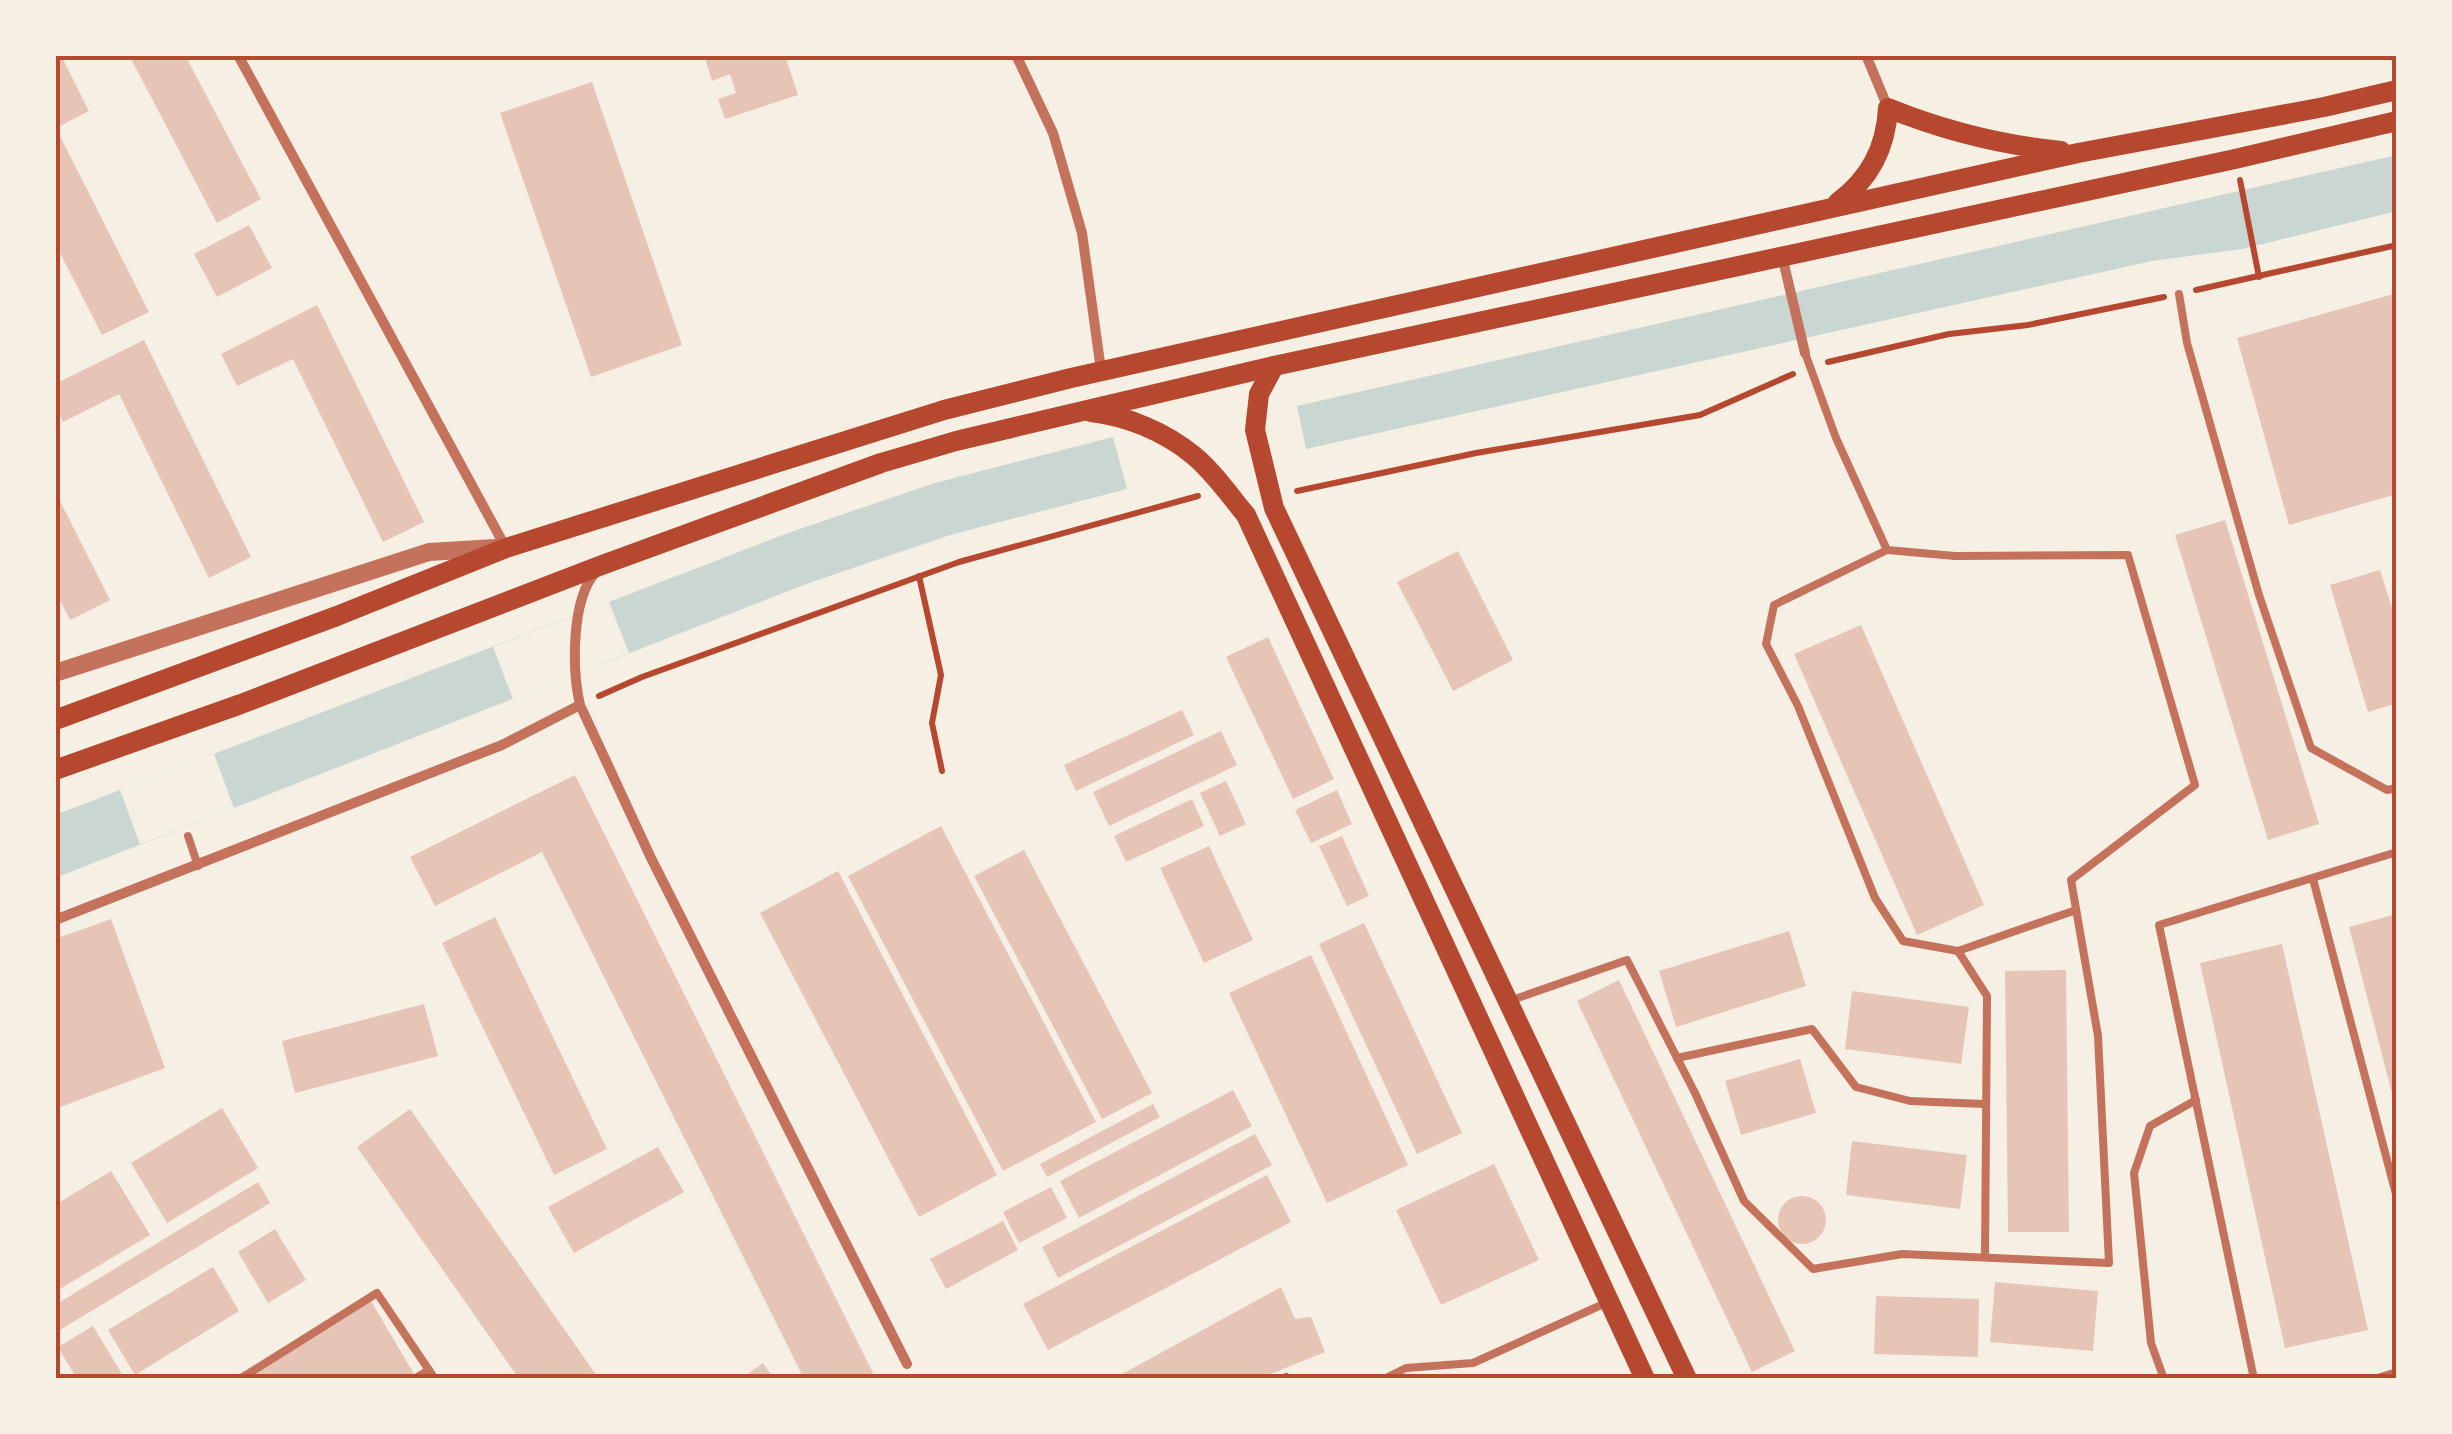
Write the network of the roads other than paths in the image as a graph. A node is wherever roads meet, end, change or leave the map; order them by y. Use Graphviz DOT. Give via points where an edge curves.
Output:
graph roads {
  1 [pos="238,55"];
  2 [pos="1016,55"];
  3 [pos="1866,55"];
  4 [pos="2397,90"];
  5 [pos="1888,108"];
  6 [pos="2397,121"];
  7 [pos="2078,153"];
  8 [pos="1828,209"];
  9 [pos="1782,256"];
  10 [pos="2179,294"];
  11 [pos="1805,352"];
  12 [pos="1274,366"];
  13 [pos="1102,371"];
  14 [pos="1079,410"];
  15 [pos="506,548"];
  16 [pos="1887,550"];
  17 [pos="602,564"];
  18 [pos="55,673"];
  19 [pos="580,705"];
  20 [pos="55,720"];
  21 [pos="55,770"];
  22 [pos="2397,788"];
  23 [pos="188,836"];
  24 [pos="2397,852"];
  25 [pos="198,866"];
  26 [pos="2313,879"];
  27 [pos="2076,910"];
  28 [pos="55,920"];
  29 [pos="1958,952"];
  30 [pos="1508,1001"];
  31 [pos="1677,1058"];
  32 [pos="2196,1100"];
  33 [pos="1984,1104"];
  34 [pos="2397,1198"];
  35 [pos="1985,1257"];
  36 [pos="1609,1301"];
  37 [pos="1634,1356"];
  38 [pos="907,1364"];
  39 [pos="2397,1372"];
  40 [pos="432,1375"];
  41 [pos="240,1379"];
  42 [pos="414,1379"];
  43 [pos="1384,1379"];
  44 [pos="1631,1379"];
  45 [pos="1645,1379"];
  46 [pos="1687,1379"];
  47 [pos="2164,1379"];
  48 [pos="2254,1379"];
  49 [pos="2374,1379"];
  1 -- 15 [label="street"];
  2 -- 13 [label="street" via="1052,133 1082,234"];
  3 -- 5 [label="street"];
  4 -- 7 [label="main road"];
  5 -- 7 [label="main road" via="1941,130"];
  5 -- 8 [label="main road" via="1886,135 1871,169 1857,189"];
  6 -- 9 [label="main road"];
  7 -- 8 [label="main road"];
  8 -- 13 [label="main road"];
  9 -- 11 [label="street"];
  9 -- 12 [label="main road"];
  10 -- 22 [label="lane" via="2187,344 2259,595 2311,748 2387,790"];
  11 -- 16 [label="lane"];
  12 -- 14 [label="main road"];
  12 -- 30 [label="main road" via="1259,394 1255,430 1274,508"];
  13 -- 15 [label="main road" via="944,410"];
  14 -- 17 [label="main road" via="881,463"];
  14 -- 36 [label="main road" via="1144,425 1194,455 1246,516"];
  15 -- 18 [label="street" via="429,552"];
  15 -- 20 [label="main road"];
  16 -- 27 [label="lane" via="2128,555 2196,784 2071,880"];
  16 -- 29 [label="lane" via="1774,605 1766,644 1875,898 1904,941"];
  17 -- 19 [label="street" via="579,603 574,681"];
  17 -- 21 [label="main road"];
  19 -- 25 [label="street" via="502,745"];
  19 -- 38 [label="street"];
  23 -- 25 [label="lane"];
  24 -- 26 [label="lane"];
  25 -- 28 [label="street"];
  26 -- 32 [label="lane" via="2159,926"];
  26 -- 34 [label="lane"];
  27 -- 29 [label="lane"];
  27 -- 35 [label="lane" via="2098,1036 2109,1263"];
  29 -- 33 [label="lane" via="1987,996"];
  30 -- 31 [label="lane" via="1627,960"];
  30 -- 46 [label="main road"];
  31 -- 33 [label="lane" via="1812,1028 1856,1087 1910,1101"];
  31 -- 35 [label="lane" via="1744,1201 1813,1269 1902,1254"];
  32 -- 47 [label="lane" via="2150,1126 2134,1173 2151,1343"];
  32 -- 48 [label="lane"];
  33 -- 35 [label="lane"];
  36 -- 37 [label="main road"];
  36 -- 43 [label="lane" via="1473,1363 1406,1368"];
  37 -- 44 [label="lane"];
  37 -- 45 [label="main road"];
  39 -- 49 [label="lane"];
  40 -- 41 [label="lane" via="377,1293"];
  40 -- 42 [label="lane"];
}
